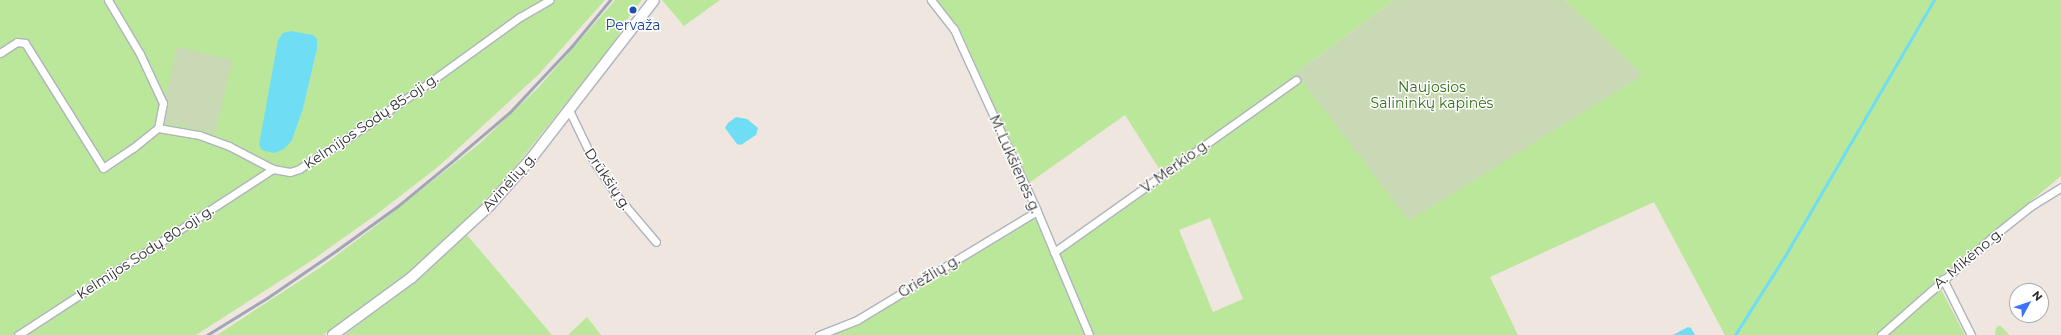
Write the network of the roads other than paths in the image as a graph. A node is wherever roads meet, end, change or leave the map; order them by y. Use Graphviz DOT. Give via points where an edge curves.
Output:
graph roads {
  1 [pos="108,0"];
  2 [pos="550,0"];
  3 [pos="654,0"];
  4 [pos="931,0"];
  5 [pos="0,53"];
  6 [pos="1296,80"];
  7 [pos="569,110"];
  8 [pos="158,128"];
  9 [pos="272,169"];
  10 [pos="2061,187"];
  11 [pos="1037,211"];
  12 [pos="656,242"];
  13 [pos="1054,252"];
  14 [pos="1943,279"];
  15 [pos="18,335"];
  16 [pos="333,335"];
  17 [pos="819,335"];
  18 [pos="1089,335"];
  19 [pos="1881,335"];
  20 [pos="1971,335"];
  1 -- 8 [label="street" via="140,54 163,103"];
  2 -- 9 [label="street, Kelmijos Sodų 85-oji g." via="520,16 419,90 299,169 290,172"];
  3 -- 7 [label="main road, Avinėlių g."];
  4 -- 11 [label="street, M. Lukšienės g." via="954,29"];
  5 -- 8 [label="street" via="17,42 25,43 102,168"];
  6 -- 13 [label="street, V. Merkio g."];
  7 -- 12 [label="street, Drūkšių g." via="594,162 616,196"];
  7 -- 16 [label="main road, Avinėlių g." via="490,205 411,278"];
  8 -- 9 [label="street, Kelmijos Sodų 85-oji g." via="206,138 229,146"];
  9 -- 15 [label="street, Kelmijos Sodų 80-oji g."];
  10 -- 14 [label="street, A. Mikėno g." via="2031,206"];
  11 -- 13 [label="street, M. Lukšienės g."];
  11 -- 17 [label="street, Griežlių g." via="857,320"];
  13 -- 18 [label="street, M. Lukšienės g."];
  14 -- 19 [label="street, A. Mikėno g."];
  14 -- 20 [label="street"];
}
